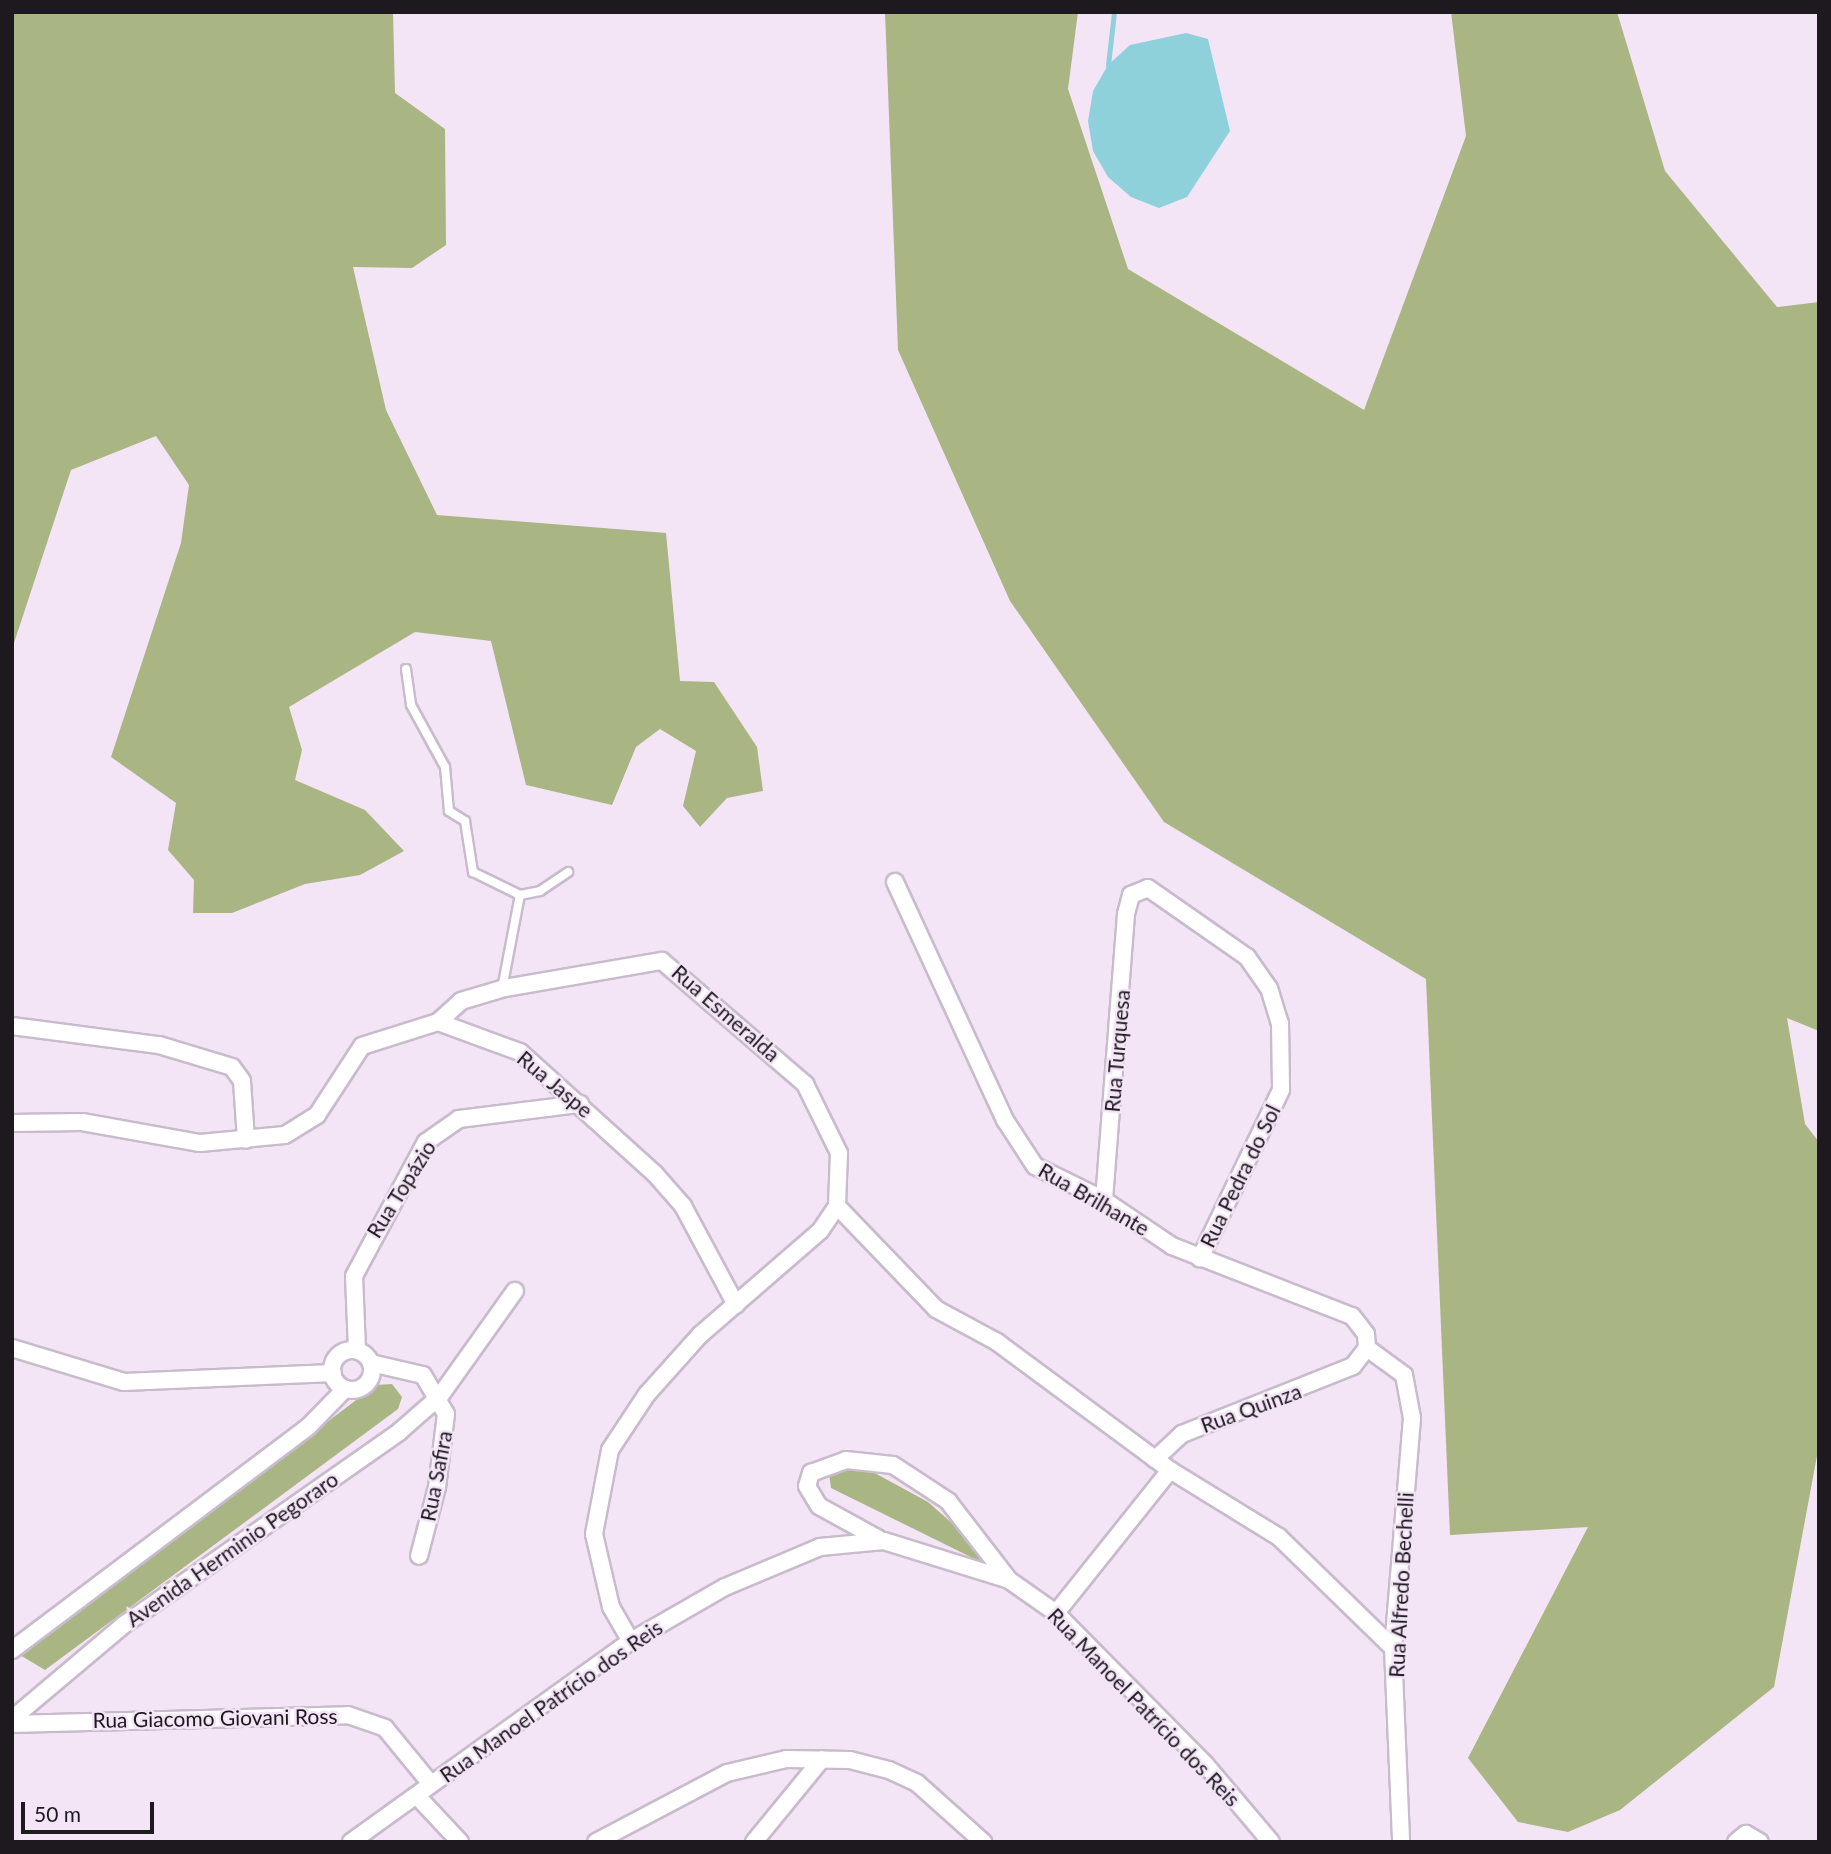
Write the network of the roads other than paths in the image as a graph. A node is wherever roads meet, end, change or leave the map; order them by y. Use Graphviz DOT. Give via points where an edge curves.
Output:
graph roads {
  1 [pos="406,668"];
  2 [pos="568,872"];
  3 [pos="895,882"];
  4 [pos="520,895"];
  5 [pos="1128,901"];
  6 [pos="502,989"];
  7 [pos="438,1022"];
  8 [pos="12,1026"];
  9 [pos="580,1104"];
  10 [pos="12,1123"];
  11 [pos="247,1140"];
  12 [pos="1104,1200"];
  13 [pos="837,1206"];
  14 [pos="1200,1258"];
  15 [pos="515,1291"];
  16 [pos="736,1305"];
  17 [pos="12,1348"];
  18 [pos="1367,1348"];
  19 [pos="357,1350"];
  20 [pos="372,1363"];
  21 [pos="333,1374"];
  22 [pos="345,1389"];
  23 [pos="440,1396"];
  24 [pos="1155,1458"];
  25 [pos="1170,1470"];
  26 [pos="884,1541"];
  27 [pos="419,1556"];
  28 [pos="1009,1580"];
  29 [pos="1056,1613"];
  30 [pos="631,1641"];
  31 [pos="1393,1648"];
  32 [pos="12,1650"];
  33 [pos="12,1693"];
  34 [pos="25,1705"];
  35 [pos="12,1721"];
  36 [pos="822,1759"];
  37 [pos="431,1784"];
  38 [pos="417,1796"];
  39 [pos="351,1842"];
  40 [pos="460,1842"];
  41 [pos="596,1842"];
  42 [pos="754,1842"];
  43 [pos="983,1842"];
  44 [pos="1271,1842"];
  45 [pos="1401,1842"];
  46 [pos="1736,1842"];
  47 [pos="1760,1842"];
  1 -- 4 [label="lane" via="411,705 445,767 449,811 465,821 473,872"];
  2 -- 4 [label="lane" via="540,891"];
  3 -- 12 [label="street, Rua Brilhante" via="1023,1154"];
  4 -- 6 [label="lane"];
  5 -- 12 [label="street, Rua Turquesa"];
  5 -- 14 [label="street, Rua Pedra do Sol" via="1141,889 1159,892 1226,939 1269,988 1280,1023 1281,1090"];
  6 -- 7 [label="street, Rua Esmeralda" via="453,1005"];
  6 -- 13 [label="street, Rua Esmeralda" via="662,961 676,966 805,1084 839,1153"];
  7 -- 9 [label="street, Rua Jaspe" via="520,1052"];
  7 -- 11 [label="street" via="362,1046 309,1121 285,1135"];
  8 -- 11 [label="street" via="159,1045 232,1067 242,1081"];
  9 -- 16 [label="street, Rua Jaspe" via="684,1206"];
  9 -- 19 [label="street, Rua Topázio" via="459,1119 426,1142 354,1276"];
  10 -- 11 [label="street" via="82,1122 176,1142"];
  12 -- 14 [label="street, Rua Brilhante"];
  13 -- 16 [label="street" via="798,1255"];
  13 -- 24 [label="street" via="936,1309 997,1342"];
  14 -- 18 [label="street, Rua Brilhante" via="1352,1316"];
  15 -- 23 [label="street, Avenida Herminio Pegoraro"];
  16 -- 30 [label="street" via="647,1394 610,1450 599,1480 594,1534 600,1572"];
  17 -- 21 [label="street" via="124,1382"];
  18 -- 24 [label="street, Rua Quinza" via="1353,1366 1182,1434"];
  18 -- 31 [label="street, Rua Alfredo Bechelli" via="1404,1375 1412,1418"];
  19 -- 20 [label="street"];
  19 -- 21 [label="street" via="338,1355"];
  20 -- 22 [label="street" via="369,1382"];
  20 -- 23 [label="street" via="423,1375"];
  21 -- 22 [label="street"];
  22 -- 32 [label="street" via="309,1426"];
  23 -- 27 [label="street, Rua Safira" via="443,1454"];
  23 -- 34 [label="street, Avenida Herminio Pegoraro" via="398,1432 125,1624"];
  24 -- 25 [label="street"];
  25 -- 29 [label="street"];
  25 -- 31 [label="street" via="1279,1537"];
  26 -- 28 [label="street, Rua Manoel Patrício dos Reis"];
  26 -- 28 [label="street" via="819,1506 807,1486 811,1473 846,1460 893,1465 948,1501"];
  26 -- 30 [label="street, Rua Manoel Patrício dos Reis" via="820,1547 774,1563"];
  28 -- 29 [label="street, Rua Manoel Patrício dos Reis"];
  29 -- 44 [label="street, Rua Manoel Patrício dos Reis" via="1205,1764"];
  30 -- 37 [label="street, Rua Manoel Patrício dos Reis"];
  31 -- 45 [label="street, Rua Alfredo Bechelli"];
  33 -- 34 [label="street"];
  34 -- 35 [label="street, Avenida Herminio Pegoraro"];
  35 -- 37 [label="street, Rua Giacomo Giovani Ross" via="348,1715 385,1728"];
  36 -- 41 [label="street" via="786,1759 726,1773"];
  36 -- 42 [label="street"];
  36 -- 43 [label="street" via="890,1770 917,1783"];
  37 -- 38 [label="street, Rua Manoel Patrício dos Reis"];
  38 -- 39 [label="street, Rua Manoel Patrício dos Reis"];
  38 -- 40 [label="street"];
  46 -- 47 [label="street" via="1745,1834"];
}
